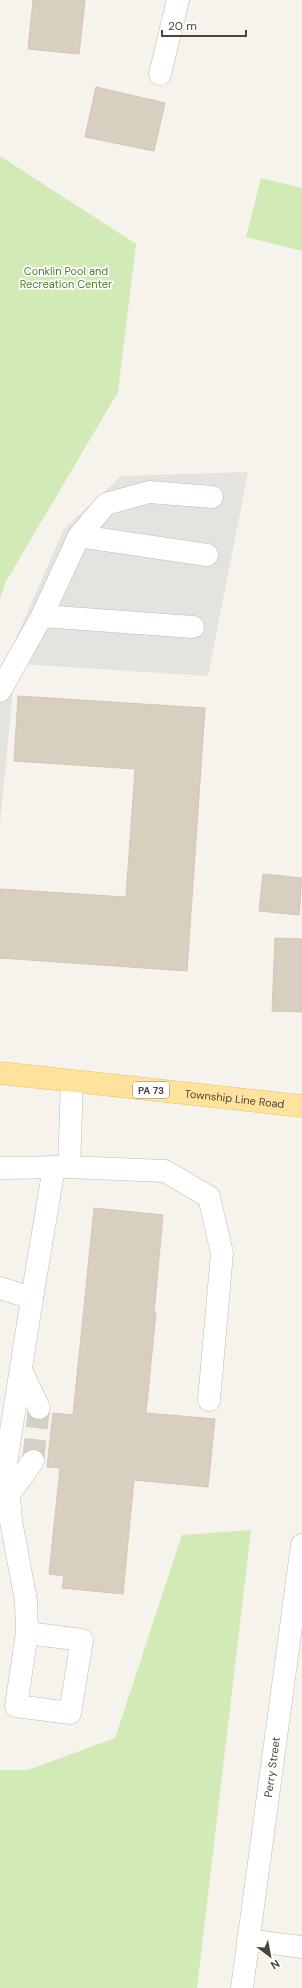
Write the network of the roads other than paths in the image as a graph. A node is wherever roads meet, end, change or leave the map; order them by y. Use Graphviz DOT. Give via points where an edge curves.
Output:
graph roads {
  1 [pos="178,0"];
  2 [pos="160,74"];
  3 [pos="212,497"];
  4 [pos="78,536"];
  5 [pos="207,555"];
  6 [pos="42,616"];
  7 [pos="193,627"];
  8 [pos="0,691"];
  9 [pos="0,1074"];
  10 [pos="72,1082"];
  11 [pos="302,1106"];
  12 [pos="61,1167"];
  13 [pos="0,1168"];
  14 [pos="0,1288"];
  15 [pos="32,1298"];
  16 [pos="21,1370"];
  17 [pos="209,1400"];
  18 [pos="39,1408"];
  19 [pos="33,1461"];
  20 [pos="3,1463"];
  21 [pos="9,1494"];
  22 [pos="302,1545"];
  23 [pos="27,1633"];
  24 [pos="248,1940"];
  25 [pos="302,1947"];
  26 [pos="242,1988"];
  1 -- 2 [label="street"];
  3 -- 4 [label="street" via="149,492 106,504"];
  4 -- 5 [label="street"];
  4 -- 6 [label="street"];
  6 -- 7 [label="street"];
  6 -- 8 [label="street"];
  9 -- 10 [label="main road, Township Line Road / PA 73"];
  10 -- 11 [label="main road, Township Line Road / PA 73"];
  10 -- 12 [label="street"];
  12 -- 13 [label="street"];
  12 -- 15 [label="street"];
  12 -- 17 [label="street" via="165,1171 209,1197 222,1253"];
  14 -- 15 [label="street"];
  15 -- 16 [label="street"];
  16 -- 18 [label="street"];
  16 -- 20 [label="street"];
  19 -- 21 [label="street"];
  20 -- 21 [label="street"];
  21 -- 23 [label="street" via="11,1521 26,1601"];
  22 -- 24 [label="street, Perry Street"];
  24 -- 25 [label="street"];
  24 -- 26 [label="street, Perry Street"];
}
